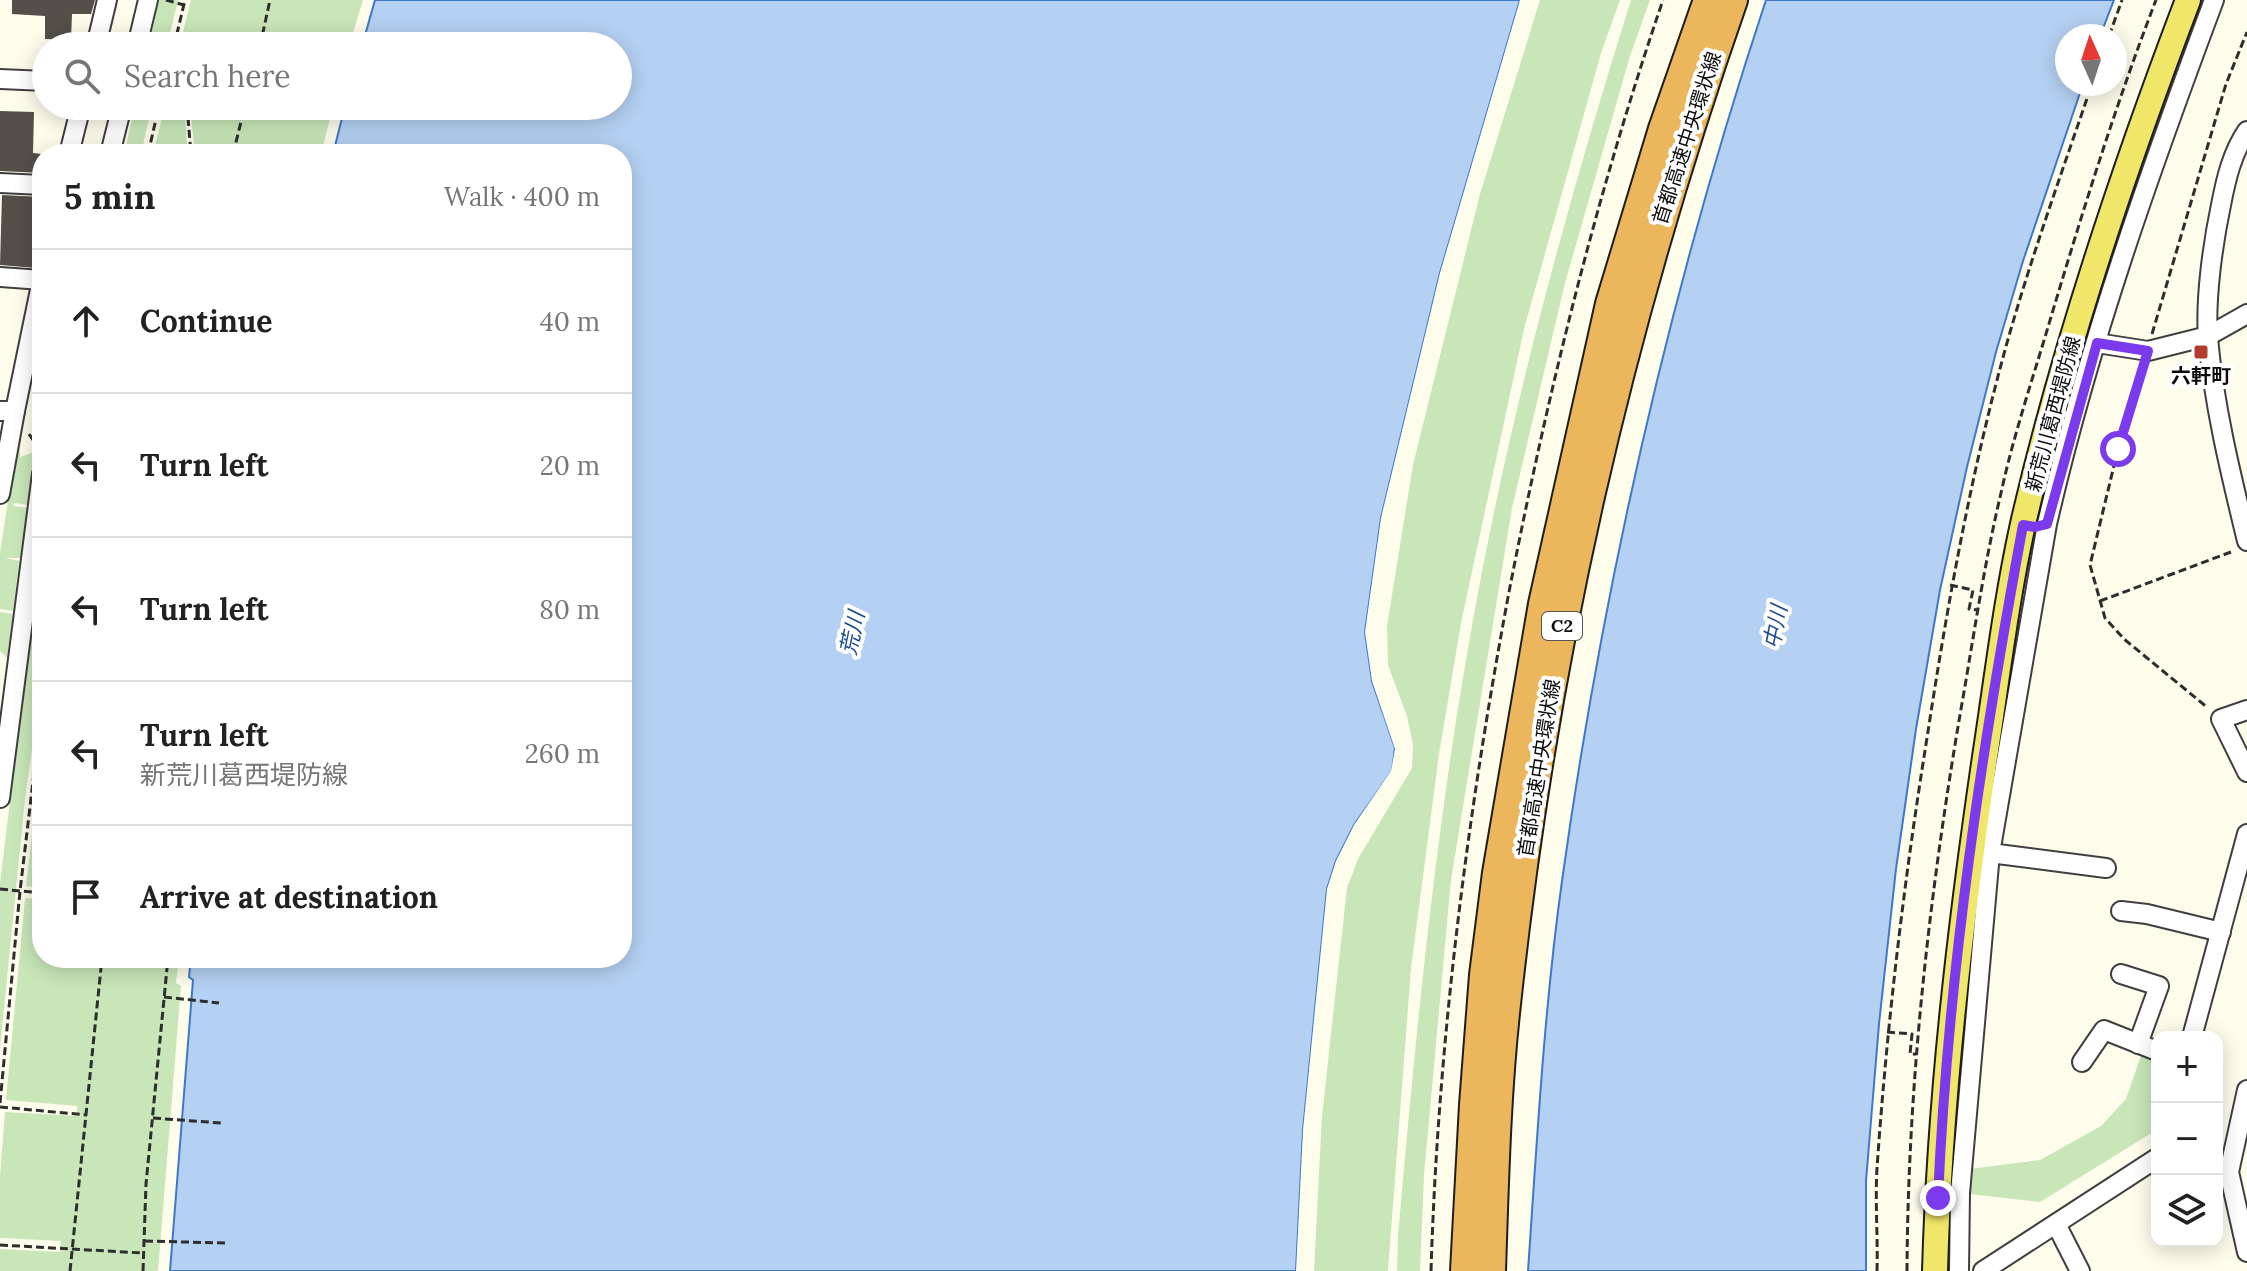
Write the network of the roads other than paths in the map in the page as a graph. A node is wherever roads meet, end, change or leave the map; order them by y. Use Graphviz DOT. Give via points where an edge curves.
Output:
graph roads {
  1 [pos="107,0"];
  2 [pos="148,0"];
  3 [pos="1708,0"];
  4 [pos="1733,0"];
  5 [pos="2188,0"];
  6 [pos="2214,0"];
  7 [pos="99,32"];
  8 [pos="140,32"];
  9 [pos="0,79"];
  10 [pos="32,80"];
  11 [pos="78,120"];
  12 [pos="118,120"];
  13 [pos="2247,131"];
  14 [pos="72,144"];
  15 [pos="112,144"];
  16 [pos="0,183"];
  17 [pos="32,185"];
  18 [pos="0,277"];
  19 [pos="32,279"];
  20 [pos="2247,314"];
  21 [pos="32,319"];
  22 [pos="2208,336"];
  23 [pos="2097,343"];
  24 [pos="8,411"];
  25 [pos="0,494"];
  26 [pos="2035,524"];
  27 [pos="2240,546"];
  28 [pos="32,551"];
  29 [pos="2247,710"];
  30 [pos="2247,772"];
  31 [pos="0,798"];
  32 [pos="2247,834"];
  33 [pos="1990,853"];
  34 [pos="2106,868"];
  35 [pos="2121,911"];
  36 [pos="2221,932"];
  37 [pos="2121,974"];
  38 [pos="2194,1031"];
  39 [pos="2138,1044"];
  40 [pos="2151,1049"];
  41 [pos="2082,1062"];
  42 [pos="2247,1090"];
  43 [pos="2151,1162"];
  44 [pos="2231,1171"];
  45 [pos="2056,1224"];
  46 [pos="2247,1252"];
  47 [pos="1465,1271"];
  48 [pos="1491,1271"];
  49 [pos="1935,1271"];
  50 [pos="1959,1271"];
  51 [pos="1983,1271"];
  52 [pos="2080,1271"];
  1 -- 7 [label="street"];
  2 -- 8 [label="street"];
  3 -- 47 [label="highway, 首都高速中央環状線 / C2" via="1610,304 1543,604 1484,975"];
  4 -- 48 [label="highway, 首都高速中央環状線 / C2" via="1630,325 1568,596 1536,778 1506,1006"];
  5 -- 26 [label="main road, 新荒川葛西堤防線" via="2146,110 2052,411"];
  6 -- 23 [label="street" via="2164,132"];
  9 -- 10 [label="street"];
  11 -- 14 [label="street"];
  12 -- 15 [label="street"];
  13 -- 22 [label="street" via="2228,173 2213,243"];
  16 -- 17 [label="street"];
  18 -- 19 [label="street"];
  20 -- 22 [label="street"];
  21 -- 24 [label="street"];
  22 -- 23 [label="street" via="2148,351"];
  22 -- 27 [label="street"];
  23 -- 26 [label="street"];
  24 -- 25 [label="street"];
  26 -- 33 [label="street" via="2031,601"];
  26 -- 49 [label="main road, 新荒川葛西堤防線" via="2007,611 1973,831 1947,1051"];
  28 -- 31 [label="street"];
  29 -- 30 [label="street" via="2221,719"];
  32 -- 36 [label="street"];
  33 -- 34 [label="street"];
  33 -- 50 [label="street" via="1960,1193"];
  35 -- 36 [label="street"];
  36 -- 38 [label="street"];
  37 -- 39 [label="street" via="2159,986"];
  39 -- 40 [label="street"];
  39 -- 41 [label="street" via="2104,1030"];
  42 -- 44 [label="street"];
  43 -- 45 [label="street"];
  44 -- 46 [label="street"];
  45 -- 51 [label="street"];
  45 -- 52 [label="street"];
}
